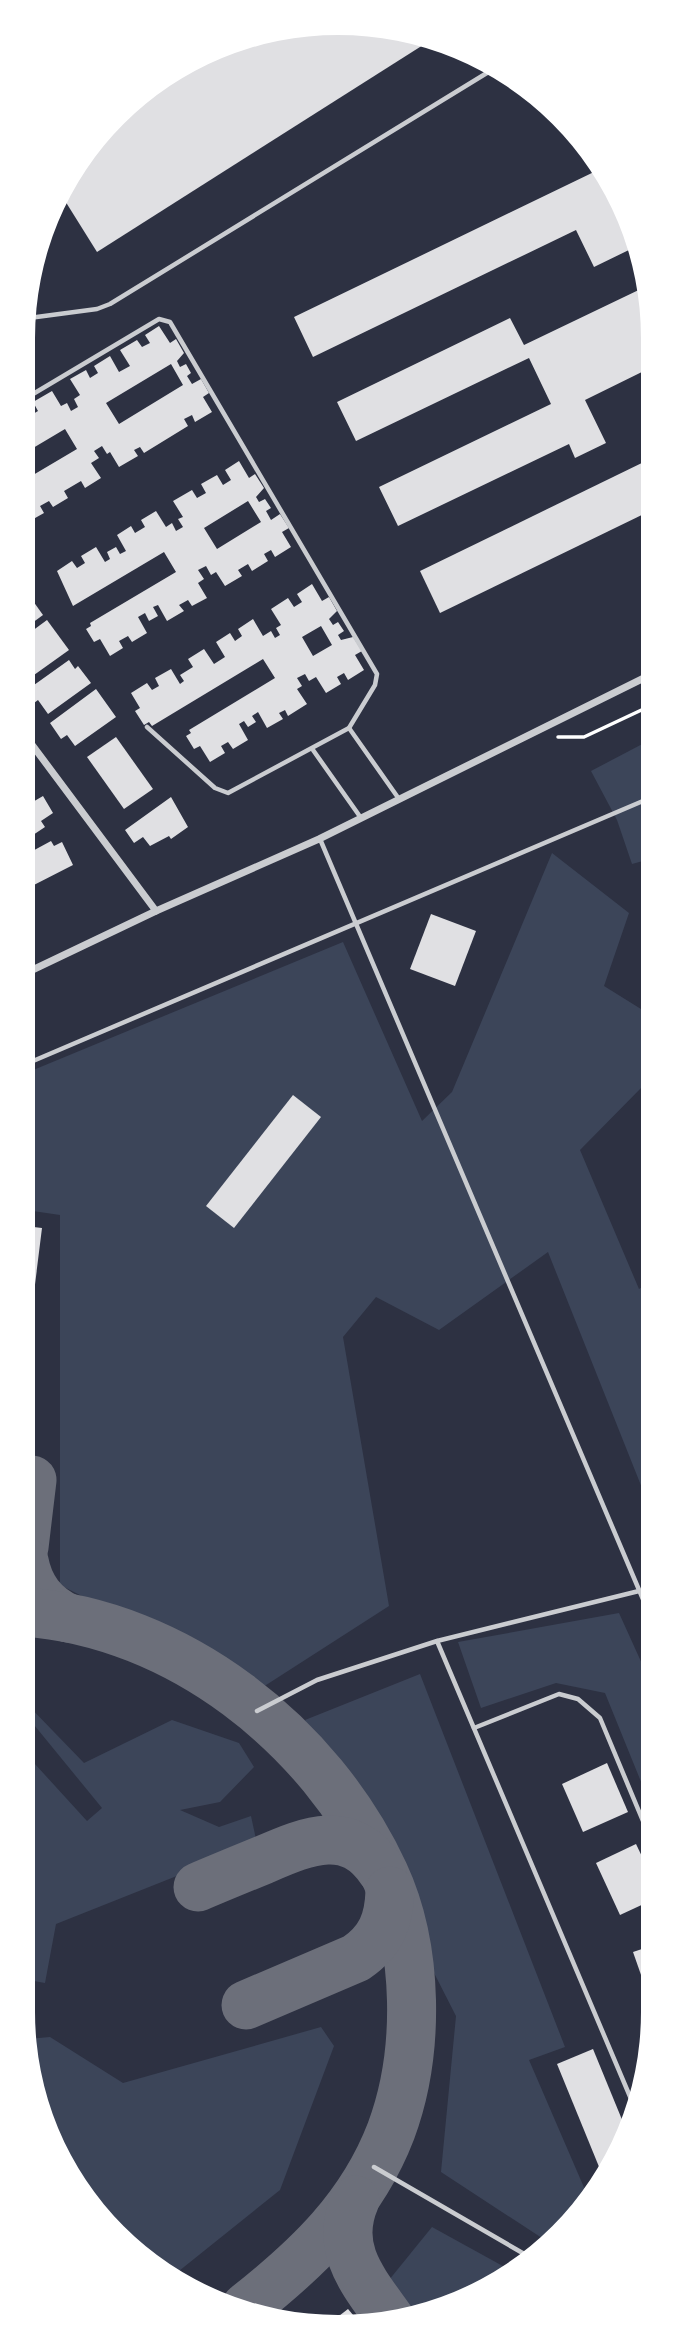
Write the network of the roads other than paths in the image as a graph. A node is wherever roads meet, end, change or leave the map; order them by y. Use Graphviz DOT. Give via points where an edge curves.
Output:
graph roads {
  1 [pos="486,74"];
  2 [pos="36,317"];
  3 [pos="35,393"];
  4 [pos="641,679"];
  5 [pos="147,727"];
  6 [pos="349,728"];
  7 [pos="35,749"];
  8 [pos="313,750"];
  9 [pos="399,799"];
  10 [pos="641,802"];
  11 [pos="361,818"];
  12 [pos="319,839"];
  13 [pos="156,911"];
  14 [pos="356,922"];
  15 [pos="35,969"];
  16 [pos="35,1060"];
  17 [pos="639,1591"];
  18 [pos="641,1595"];
  19 [pos="437,1641"];
  20 [pos="257,1710"];
  21 [pos="474,1728"];
  22 [pos="641,1816"];
  23 [pos="629,2095"];
  24 [pos="374,2167"];
  25 [pos="522,2252"];
  1 -- 2 [label="lane" via="110,304"];
  3 -- 6 [label="lane" via="159,319 176,328 377,674"];
  4 -- 9 [label="street"];
  5 -- 8 [label="lane" via="215,788 228,793"];
  6 -- 8 [label="lane"];
  6 -- 9 [label="lane"];
  7 -- 13 [label="street"];
  8 -- 11 [label="lane"];
  9 -- 11 [label="street"];
  10 -- 14 [label="lane"];
  11 -- 12 [label="street"];
  12 -- 13 [label="street"];
  12 -- 14 [label="lane"];
  13 -- 15 [label="street"];
  14 -- 16 [label="lane"];
  14 -- 17 [label="lane"];
  17 -- 18 [label="lane"];
  17 -- 19 [label="lane"];
  19 -- 20 [label="lane" via="317,1680"];
  19 -- 21 [label="lane"];
  21 -- 22 [label="lane" via="559,1694 578,1699 600,1718"];
  21 -- 23 [label="lane"];
  24 -- 25 [label="lane"];
}
